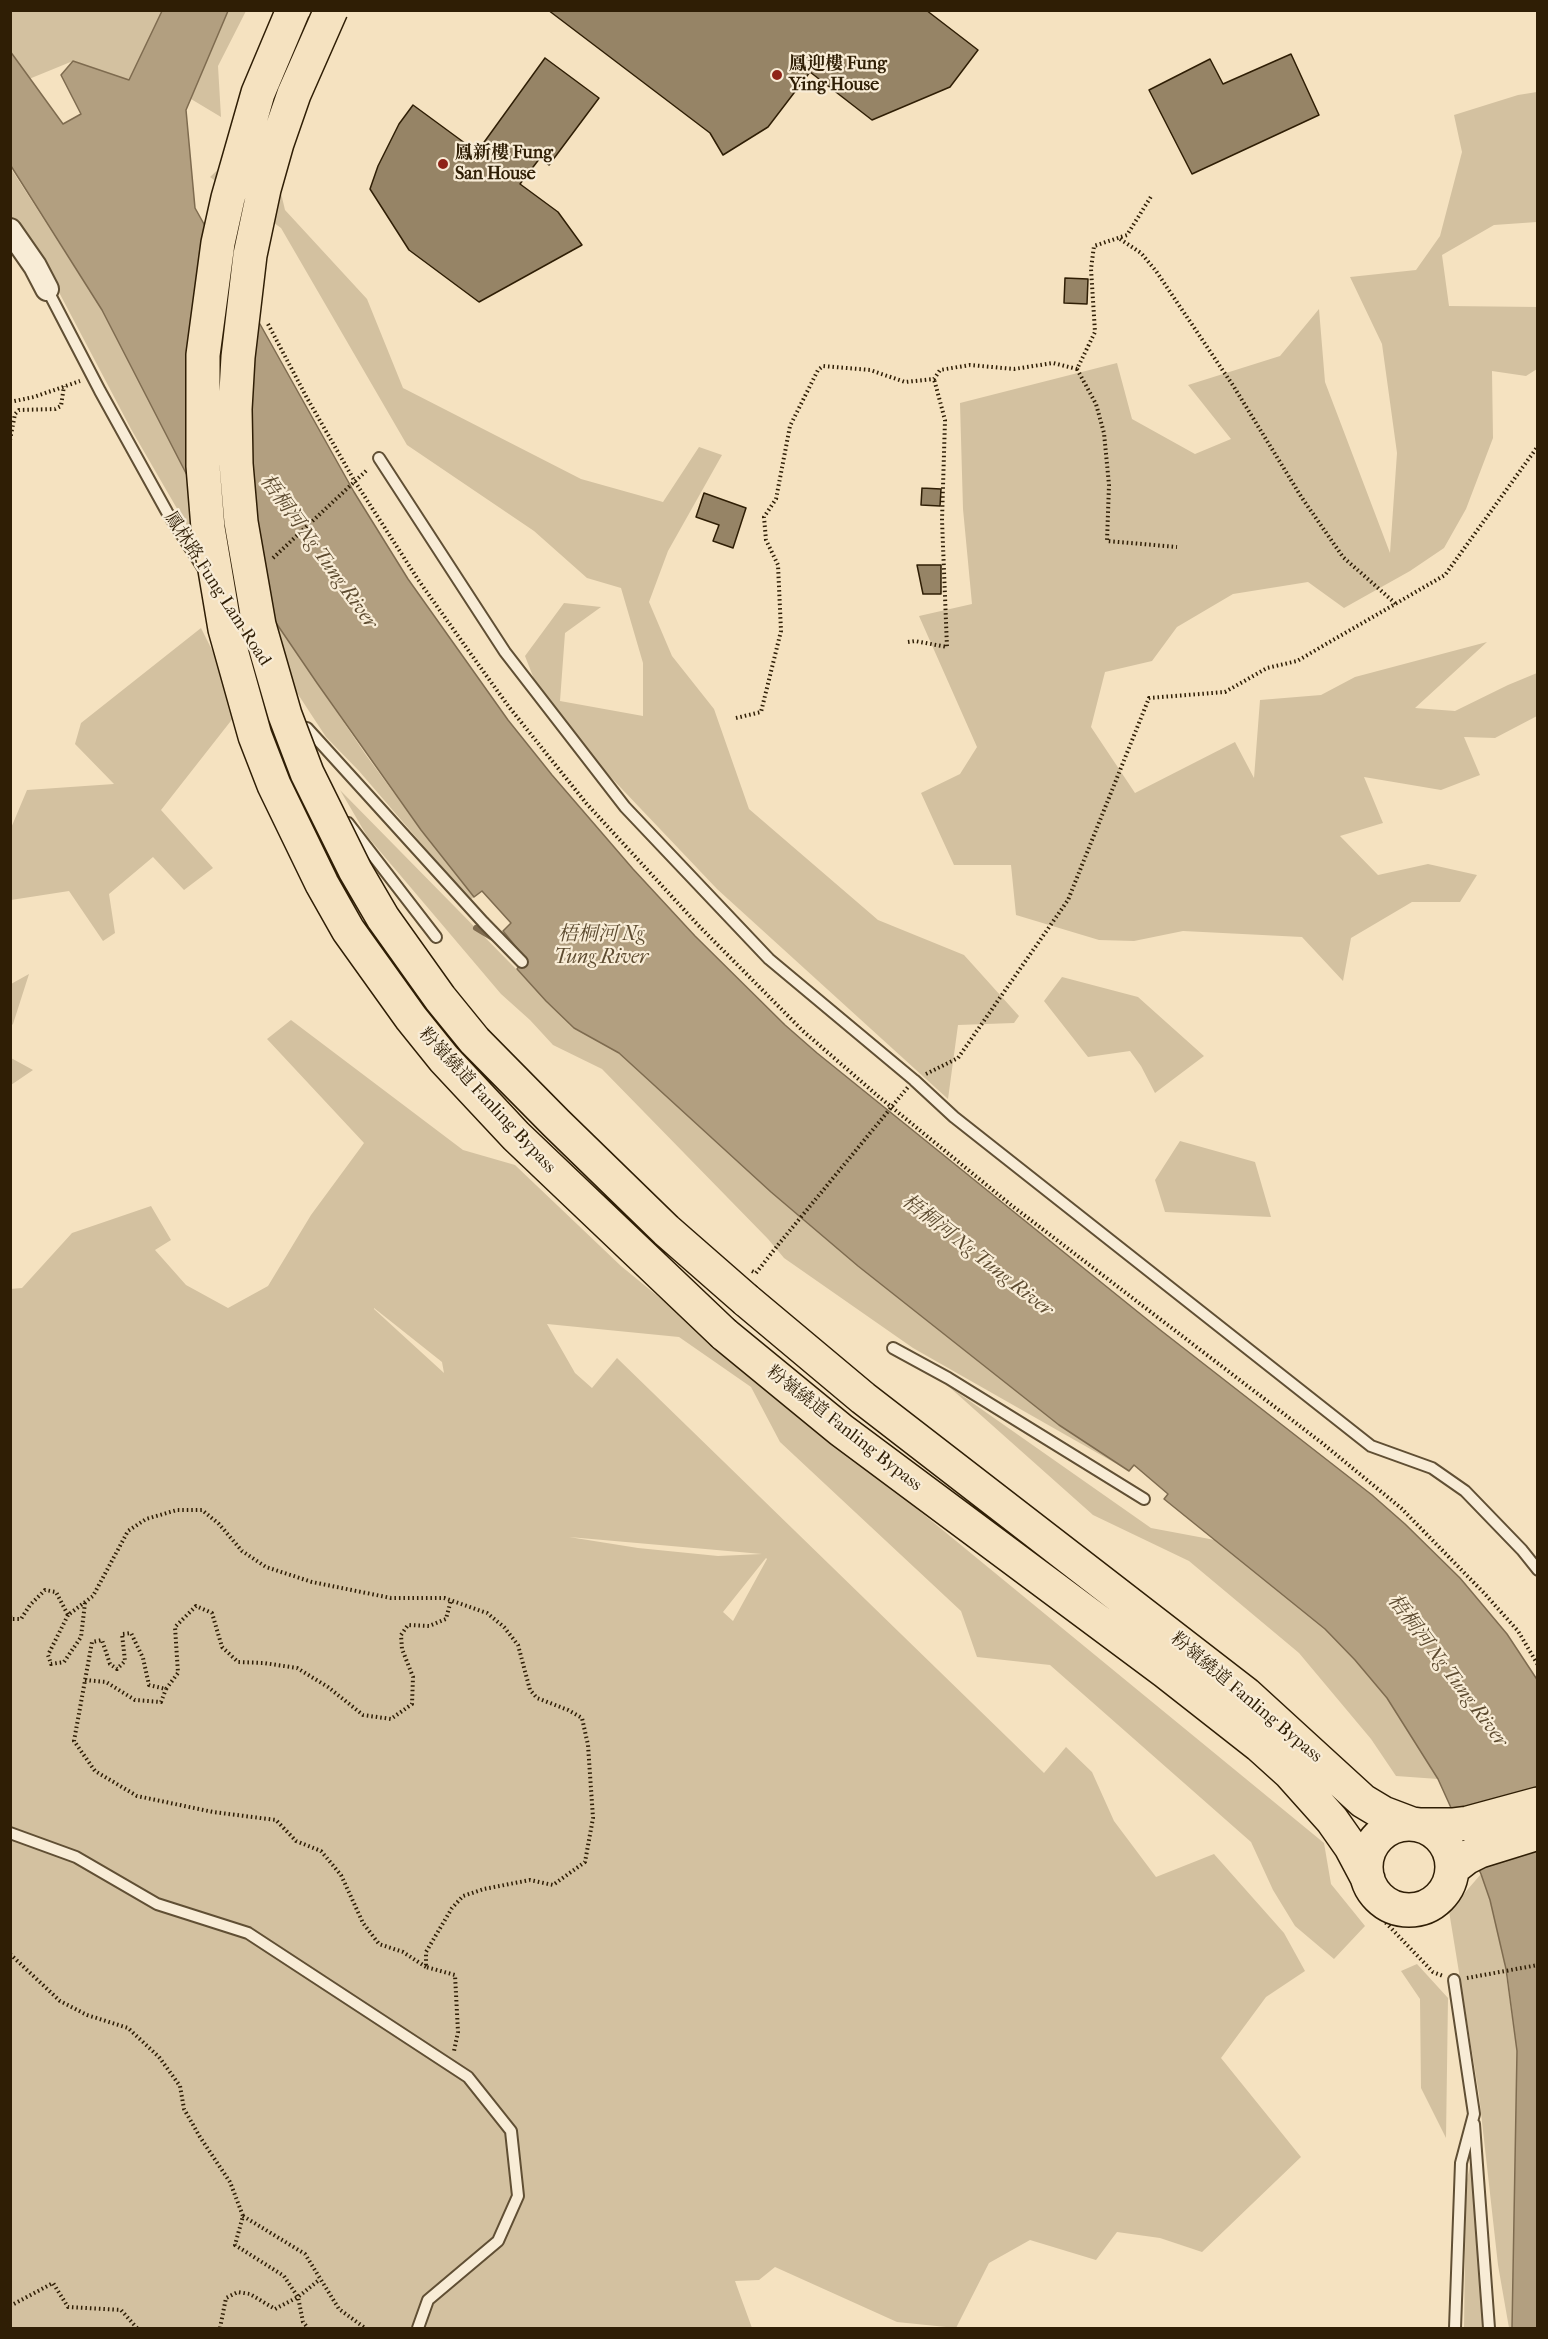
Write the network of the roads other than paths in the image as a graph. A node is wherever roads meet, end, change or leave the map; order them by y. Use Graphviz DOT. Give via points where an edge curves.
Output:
graph roads {
  1 [pos="293,10"];
  2 [pos="331,10"];
  3 [pos="10,230"];
  4 [pos="47,289"];
  5 [pos="379,458"];
  6 [pos="237,621"];
  7 [pos="256,650"];
  8 [pos="301,719"];
  9 [pos="314,750"];
  10 [pos="341,812"];
  11 [pos="436,937"];
  12 [pos="522,962"];
  13 [pos="893,1348"];
  14 [pos="1144,1499"];
  15 [pos="1538,1570"];
  16 [pos="1237,1706"];
  17 [pos="1538,1804"];
  18 [pos="1416,1825"];
  19 [pos="10,1833"];
  20 [pos="1538,1833"];
  21 [pos="1459,1864"];
  22 [pos="1368,1879"];
  23 [pos="1458,1980"];
  24 [pos="1474,2114"];
  25 [pos="418,2328"];
  26 [pos="1455,2328"];
  27 [pos="1489,2328"];
  1 -- 16 [label="main road, 粉嶺繞道 Fanling Bypass, bridge" via="252,112 218,243 203,355 203,466 215,575 238,682 274,785 322,884 378,975 444,1059 562,1181 724,1334 841,1430"];
  2 -- 16 [label="main road, 粉嶺繞道 Fanling Bypass, bridge" via="277,143 253,244 238,357 236,464 248,568 270,669 307,772 355,870 411,960 476,1041 666,1230 786,1335"];
  3 -- 4 [label="street, 鳳林路 Fung Lam Road"];
  4 -- 6 [label="lane, 鳳林路 Fung Lam Road" via="167,512"];
  5 -- 15 [label="lane" via="505,652 625,807 769,959 911,1083 1371,1446 1432,1468 1465,1491"];
  7 -- 8 [label="lane, 鳳林路 Fung Lam Road"];
  8 -- 9 [label="lane, 鳳林路 Fung Lam Road"];
  8 -- 12 [label="lane"];
  10 -- 11 [label="lane"];
  13 -- 14 [label="lane"];
  16 -- 18 [label="main road, 粉嶺繞道 Fanling Bypass" via="1364,1801"];
  16 -- 22 [label="main road, 粉嶺繞道 Fanling Bypass" via="1314,1798 1351,1847"];
  17 -- 18 [label="main road" via="1452,1825"];
  18 -- 21 [label="main road" via="1433,1831"];
  18 -- 22 [label="main road" via="1397,1826 1378,1837 1366,1863"];
  19 -- 25 [label="lane" via="76,1857 157,1904 248,1933 468,2077 511,2131 518,2196 498,2241 428,2301"];
  20 -- 21 [label="main road" via="1495,1845"];
  21 -- 22 [label="main road" via="1440,1897 1414,1910 1399,1909 1386,1902"];
  23 -- 24 [label="lane"];
  24 -- 26 [label="lane" via="1461,2163"];
  24 -- 27 [label="lane"];
}
